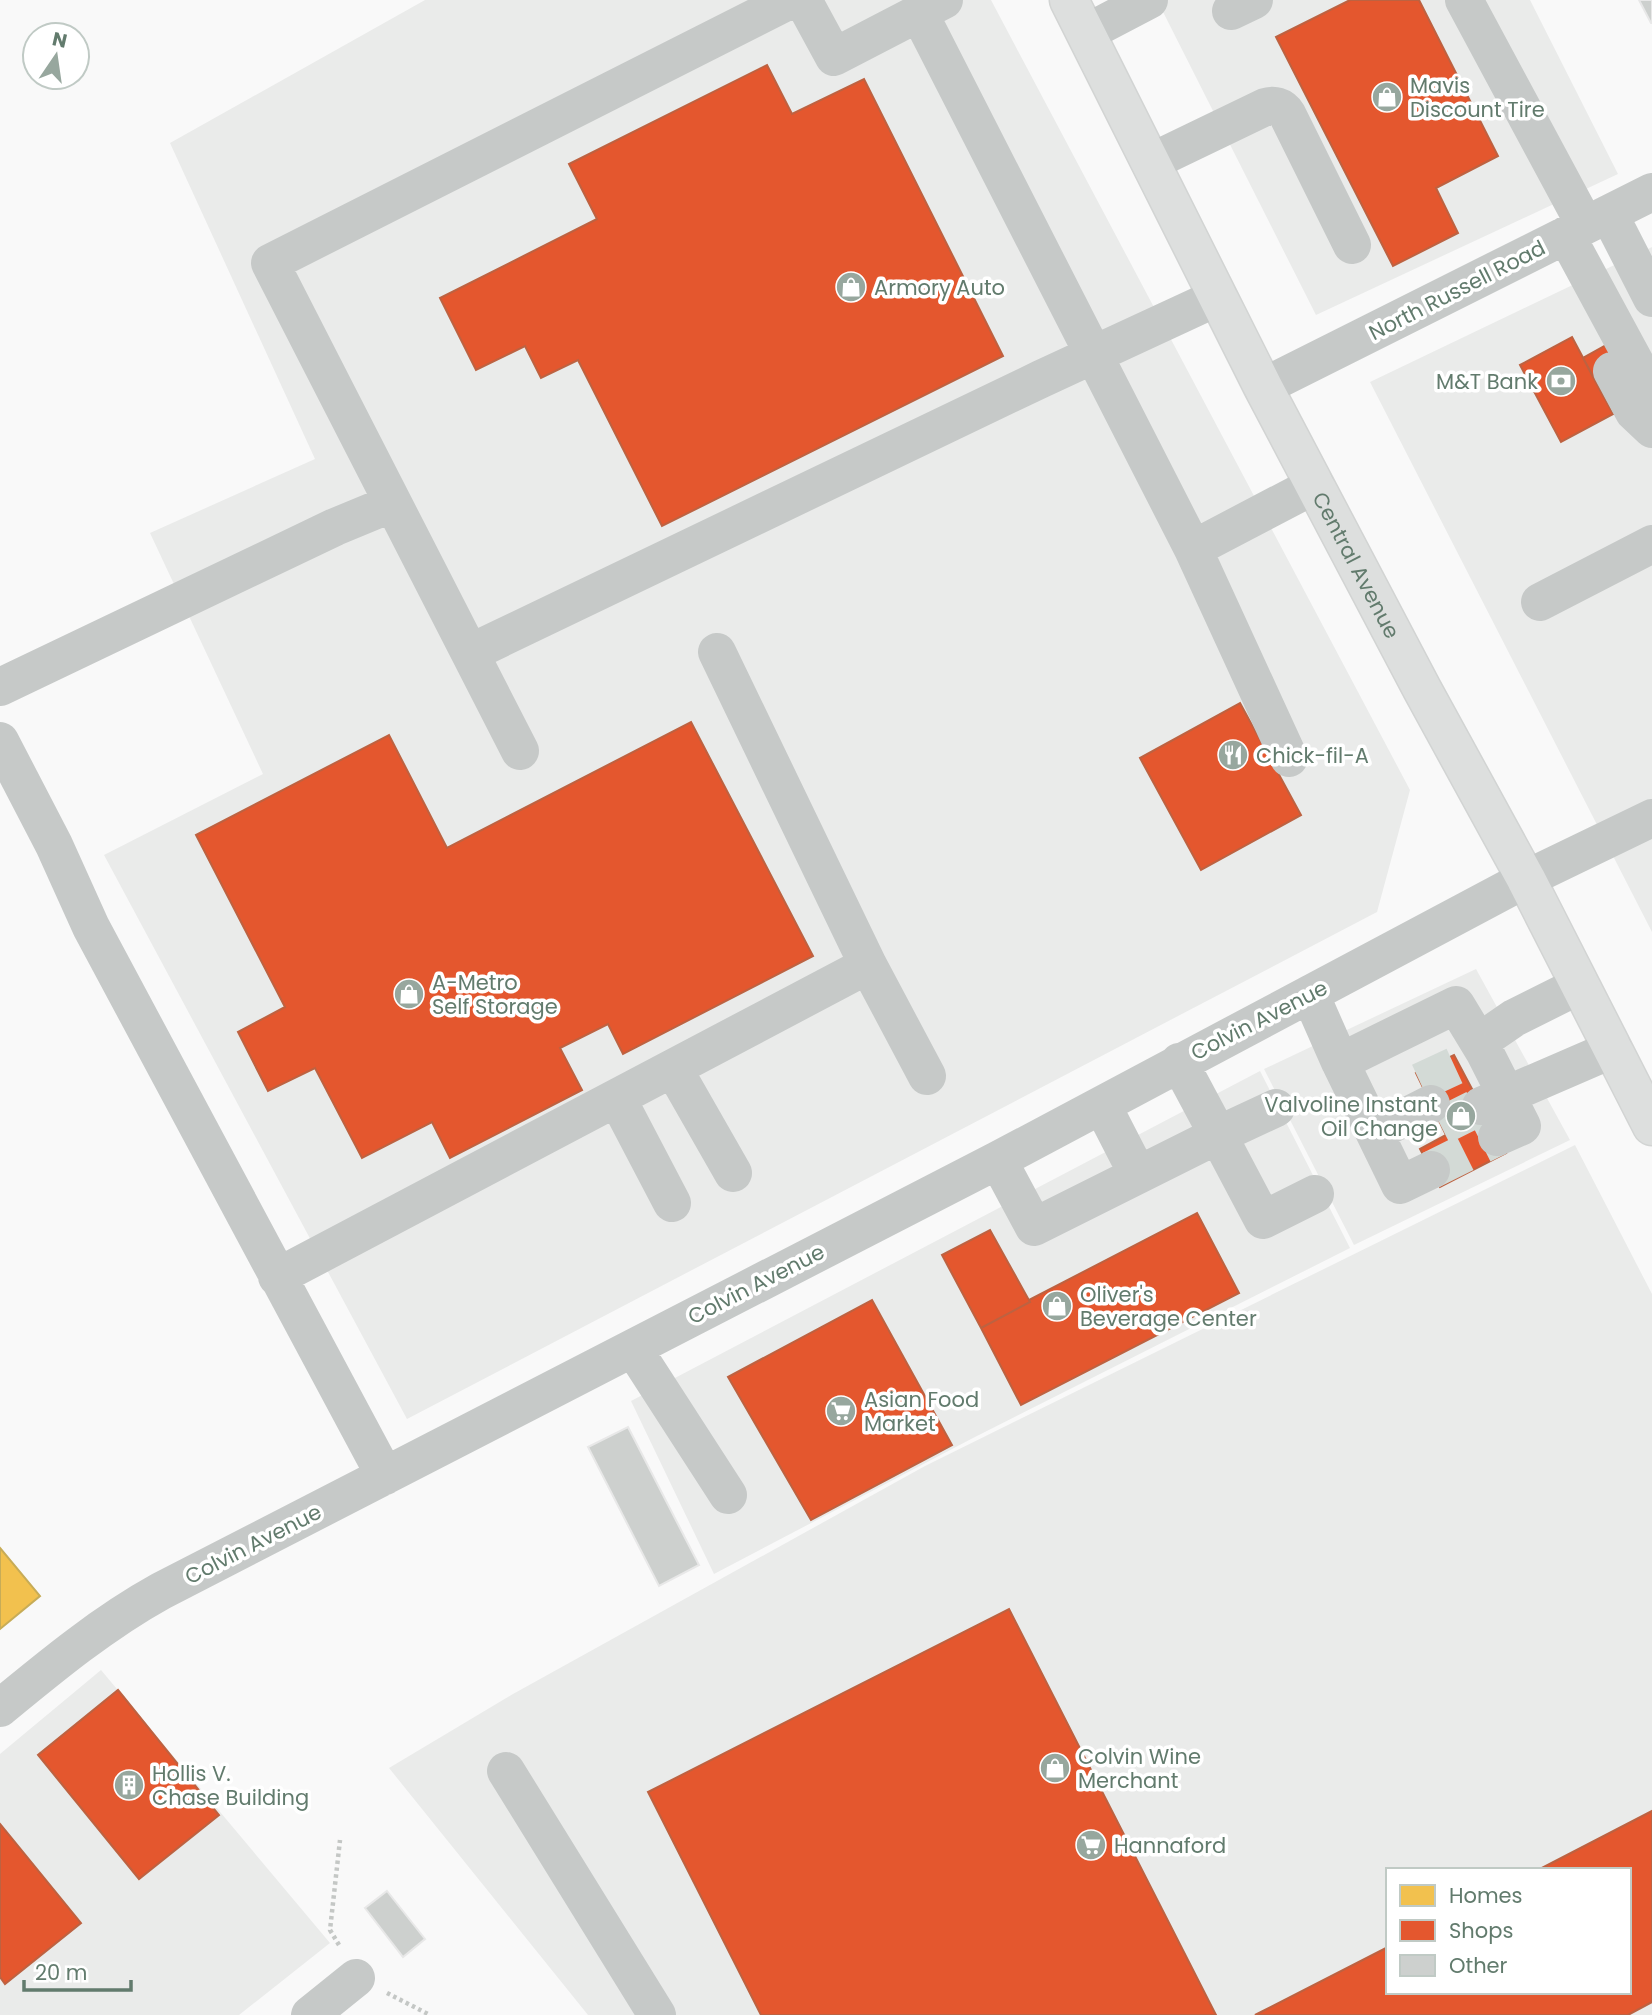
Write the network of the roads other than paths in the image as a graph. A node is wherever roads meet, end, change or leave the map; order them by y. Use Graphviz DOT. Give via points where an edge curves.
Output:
graph roads {
  1 [pos="790,0"];
  2 [pos="803,0"];
  3 [pos="1149,0"];
  4 [pos="1464,0"];
  5 [pos="931,7"];
  6 [pos="1078,17"];
  7 [pos="1150,162"];
  8 [pos="1652,192"];
  9 [pos="1587,225"];
  10 [pos="1352,245"];
  11 [pos="1586,272"];
  12 [pos="1218,297"];
  13 [pos="1652,298"];
  14 [pos="1094,356"];
  15 [pos="1263,387"];
  16 [pos="1652,394"];
  17 [pos="1652,429"];
  18 [pos="1315,485"];
  19 [pos="393,503"];
  20 [pos="1652,544"];
  21 [pos="1193,549"];
  22 [pos="1540,602"];
  23 [pos="717,652"];
  24 [pos="470,653"];
  25 [pos="0,687"];
  26 [pos="0,741"];
  27 [pos="520,751"];
  28 [pos="1289,758"];
  29 [pos="1652,818"];
  30 [pos="1526,879"];
  31 [pos="868,965"];
  32 [pos="1580,985"];
  33 [pos="1310,994"];
  34 [pos="1613,1049"];
  35 [pos="1180,1062"];
  36 [pos="1340,1062"];
  37 [pos="673,1068"];
  38 [pos="927,1076"];
  39 [pos="1484,1082"];
  40 [pos="617,1098"];
  41 [pos="1430,1104"];
  42 [pos="1102,1105"];
  43 [pos="1276,1108"];
  44 [pos="1649,1112"];
  45 [pos="1218,1135"];
  46 [pos="998,1160"];
  47 [pos="733,1172"];
  48 [pos="1138,1175"];
  49 [pos="1315,1194"];
  50 [pos="672,1203"];
  51 [pos="277,1277"];
  52 [pos="633,1348"];
  53 [pos="384,1476"];
  54 [pos="728,1495"];
  55 [pos="0,1708"];
  56 [pos="506,1771"];
  57 [pos="356,1978"];
  58 [pos="310,2015"];
  59 [pos="657,2015"];
  1 -- 19 [label="street" via="270,263"];
  2 -- 5 [label="street" via="834,57"];
  3 -- 6 [label="street"];
  4 -- 9 [label="street"];
  5 -- 14 [label="street"];
  6 -- 7 [label="main road, Central Avenue"];
  7 -- 10 [label="street" via="1265,107 1280,107"];
  7 -- 12 [label="main road, Central Avenue"];
  8 -- 9 [label="street, North Russell Road"];
  9 -- 11 [label="street"];
  9 -- 13 [label="street"];
  9 -- 15 [label="street, North Russell Road"];
  11 -- 16 [label="street"];
  11 -- 17 [label="street" via="1592,332 1634,412"];
  12 -- 14 [label="street"];
  12 -- 15 [label="main road, Central Avenue"];
  14 -- 21 [label="street"];
  14 -- 24 [label="street"];
  15 -- 18 [label="main road, Central Avenue"];
  18 -- 21 [label="street"];
  18 -- 30 [label="main road, Central Avenue"];
  19 -- 24 [label="street"];
  19 -- 25 [label="street"];
  20 -- 22 [label="street"];
  21 -- 28 [label="street"];
  23 -- 31 [label="street"];
  24 -- 27 [label="street"];
  26 -- 51 [label="street" via="91,927"];
  29 -- 30 [label="street, Colvin Avenue"];
  30 -- 32 [label="main road, Central Avenue"];
  30 -- 33 [label="street, Colvin Avenue"];
  31 -- 37 [label="street"];
  31 -- 38 [label="street"];
  32 -- 34 [label="main road, Central Avenue"];
  32 -- 39 [label="street" via="1514,1018"];
  33 -- 35 [label="street, Colvin Avenue"];
  33 -- 36 [label="street"];
  34 -- 39 [label="street"];
  34 -- 44 [label="main road, Central Avenue"];
  35 -- 42 [label="street, Colvin Avenue"];
  35 -- 45 [label="street"];
  36 -- 39 [label="street" via="1456,1005"];
  36 -- 41 [label="street" via="1391,1149"];
  37 -- 40 [label="street"];
  37 -- 47 [label="street"];
  40 -- 50 [label="street"];
  40 -- 51 [label="street"];
  42 -- 46 [label="street, Colvin Avenue"];
  42 -- 48 [label="street"];
  43 -- 45 [label="street"];
  45 -- 48 [label="street"];
  45 -- 49 [label="street" via="1263,1220"];
  46 -- 48 [label="street" via="1034,1227"];
  46 -- 52 [label="street, Colvin Avenue"];
  51 -- 53 [label="street"];
  52 -- 53 [label="street, Colvin Avenue"];
  52 -- 54 [label="street"];
  53 -- 55 [label="street, Colvin Avenue" via="137,1605"];
  56 -- 59 [label="street"];
  57 -- 58 [label="street"];
}
